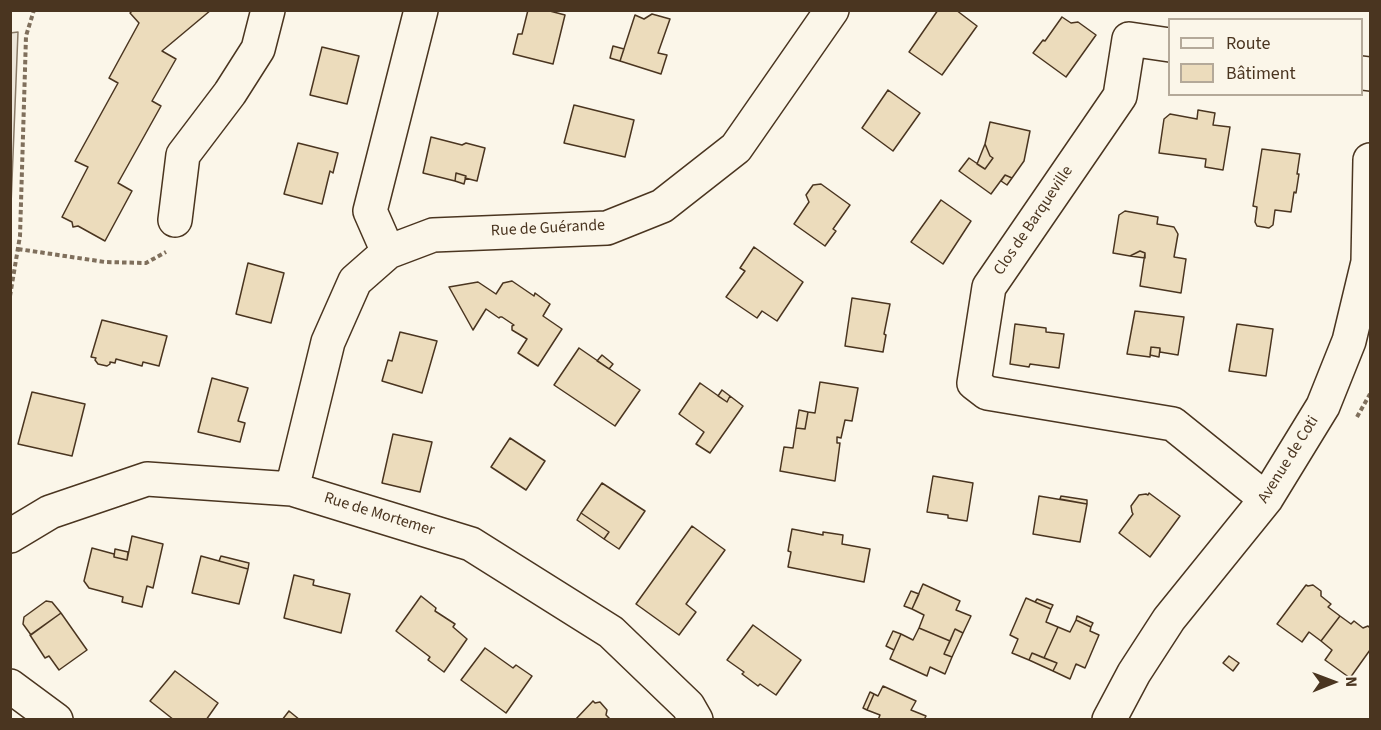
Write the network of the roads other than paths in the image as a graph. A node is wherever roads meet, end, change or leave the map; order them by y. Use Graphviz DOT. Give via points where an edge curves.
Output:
graph roads {
  1 [pos="268,10"];
  2 [pos="421,10"];
  3 [pos="832,10"];
  4 [pos="1168,45"];
  5 [pos="1371,160"];
  6 [pos="175,220"];
  7 [pos="1370,220"];
  8 [pos="388,252"];
  9 [pos="292,489"];
  10 [pos="1266,499"];
  11 [pos="10,536"];
  12 [pos="10,686"];
  13 [pos="56,720"];
  14 [pos="696,720"];
  15 [pos="1109,720"];
  1 -- 6 [label="street" via="258,49 183,155"];
  2 -- 8 [label="street" via="370,211"];
  3 -- 8 [label="street, Rue de Guérande" via="736,148 662,206 607,228 432,235"];
  4 -- 10 [label="street, Clos de Barqueville" via="1129,39 1120,96 989,287 974,383 987,393 1173,424"];
  5 -- 7 [label="street, Avenue de Coti"];
  7 -- 10 [label="street, Avenue de Coti" via="1368,262 1349,341 1323,406"];
  8 -- 9 [label="street, Rue de Guérande" via="355,281 328,342"];
  9 -- 11 [label="street, Rue de Mortemer" via="147,479 50,512"];
  9 -- 14 [label="street, Rue de Mortemer" via="471,544 611,632 688,706"];
  10 -- 15 [label="street, Avenue de Coti" via="1169,619"];
  12 -- 13 [label="street"];
}
